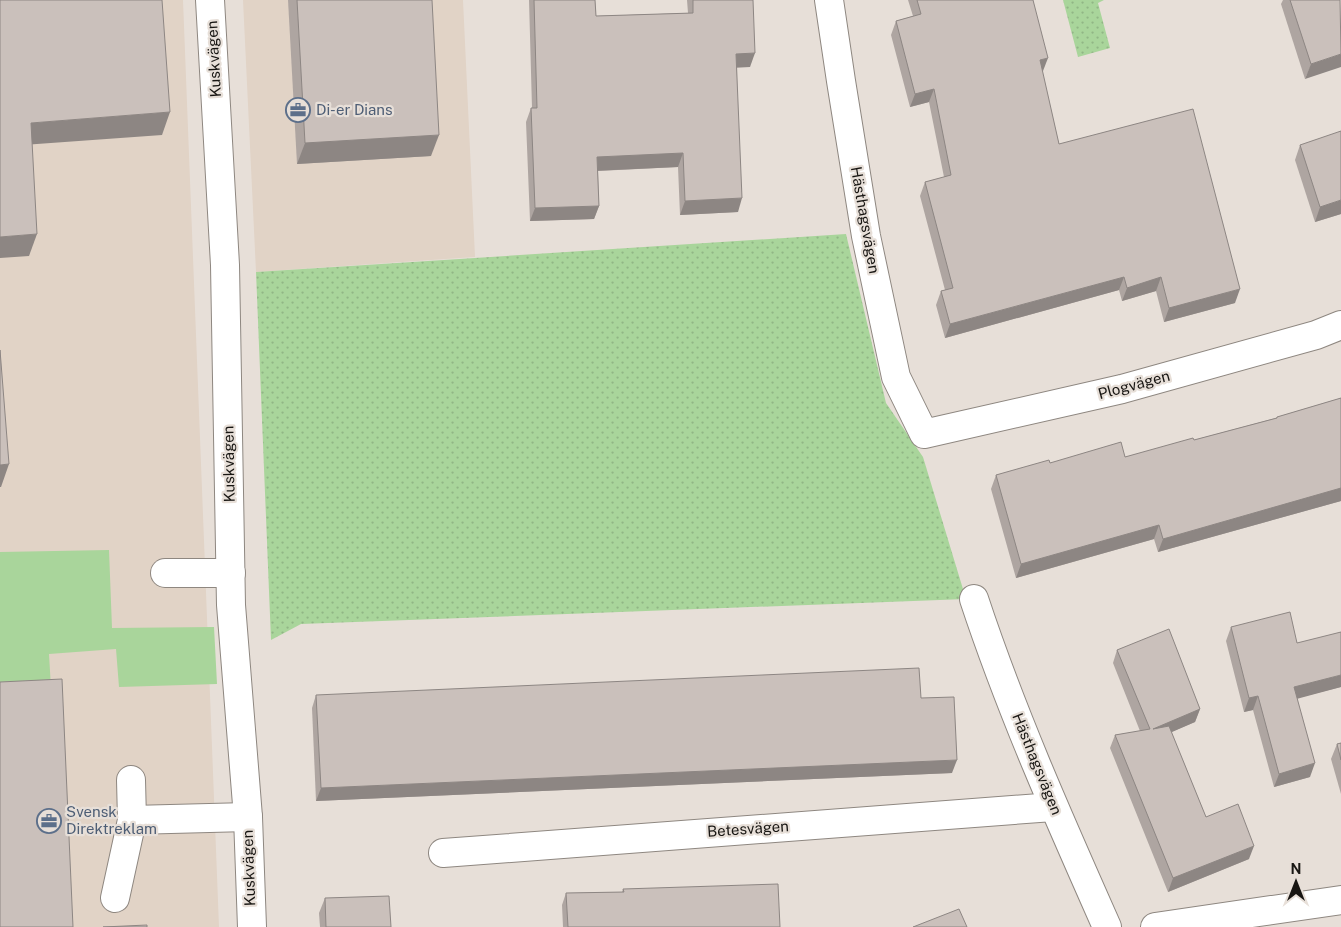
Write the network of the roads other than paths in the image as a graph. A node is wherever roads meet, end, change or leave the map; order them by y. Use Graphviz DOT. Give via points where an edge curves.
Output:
graph roads {
  1 [pos="210,0"];
  2 [pos="828,0"];
  3 [pos="1341,325"];
  4 [pos="924,434"];
  5 [pos="165,573"];
  6 [pos="231,573"];
  7 [pos="974,598"];
  8 [pos="131,780"];
  9 [pos="1053,807"];
  10 [pos="248,817"];
  11 [pos="132,820"];
  12 [pos="443,853"];
  13 [pos="115,898"];
  14 [pos="1341,900"];
  15 [pos="252,927"];
  16 [pos="1107,927"];
  17 [pos="1156,927"];
  1 -- 6 [label="street, Kuskvägen" via="225,265"];
  2 -- 4 [label="street, Hästhagsvägen" via="866,236 896,377"];
  3 -- 4 [label="street, Plogvägen" via="1316,335 1122,389"];
  5 -- 6 [label="street"];
  6 -- 10 [label="street, Kuskvägen"];
  7 -- 9 [label="street, Hästhagsvägen"];
  8 -- 11 [label="street"];
  9 -- 12 [label="street, Betesvägen"];
  9 -- 16 [label="street, Hästhagsvägen"];
  10 -- 11 [label="street"];
  10 -- 15 [label="street, Kuskvägen"];
  11 -- 13 [label="street"];
  14 -- 17 [label="street"];
}
